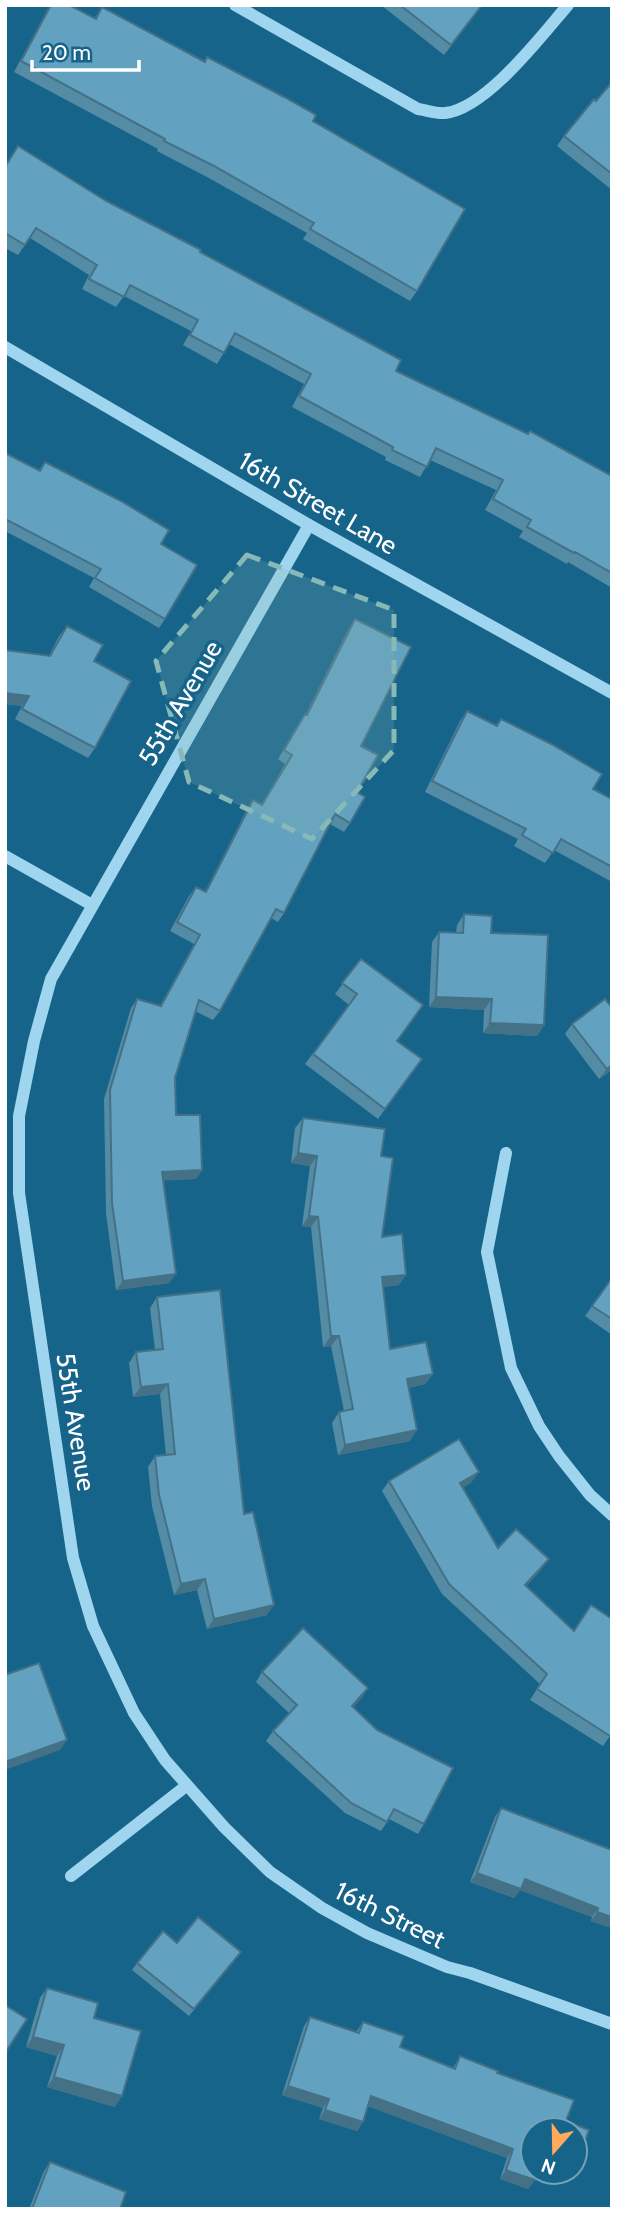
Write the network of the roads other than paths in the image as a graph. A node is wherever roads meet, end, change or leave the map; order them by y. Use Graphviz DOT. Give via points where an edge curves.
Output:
graph roads {
  1 [pos="235,5"];
  2 [pos="568,5"];
  3 [pos="5,348"];
  4 [pos="309,525"];
  5 [pos="612,693"];
  6 [pos="5,856"];
  7 [pos="92,905"];
  8 [pos="506,1153"];
  9 [pos="612,1515"];
  10 [pos="186,1786"];
  11 [pos="71,1877"];
  12 [pos="612,2024"];
  1 -- 2 [label="street" via="418,109 445,113 472,103 510,71"];
  3 -- 4 [label="street, 16th Street Lane"];
  4 -- 5 [label="street, 16th Street Lane"];
  4 -- 7 [label="street, 55th Avenue"];
  6 -- 7 [label="street"];
  7 -- 10 [label="street, 55th Avenue" via="51,979 34,1041 19,1116 19,1193 73,1558 93,1626 134,1713"];
  8 -- 9 [label="street" via="486,1252 511,1368 559,1456"];
  10 -- 11 [label="street"];
  10 -- 12 [label="street, 16th Street" via="270,1872 321,1908 447,1967"];
}
